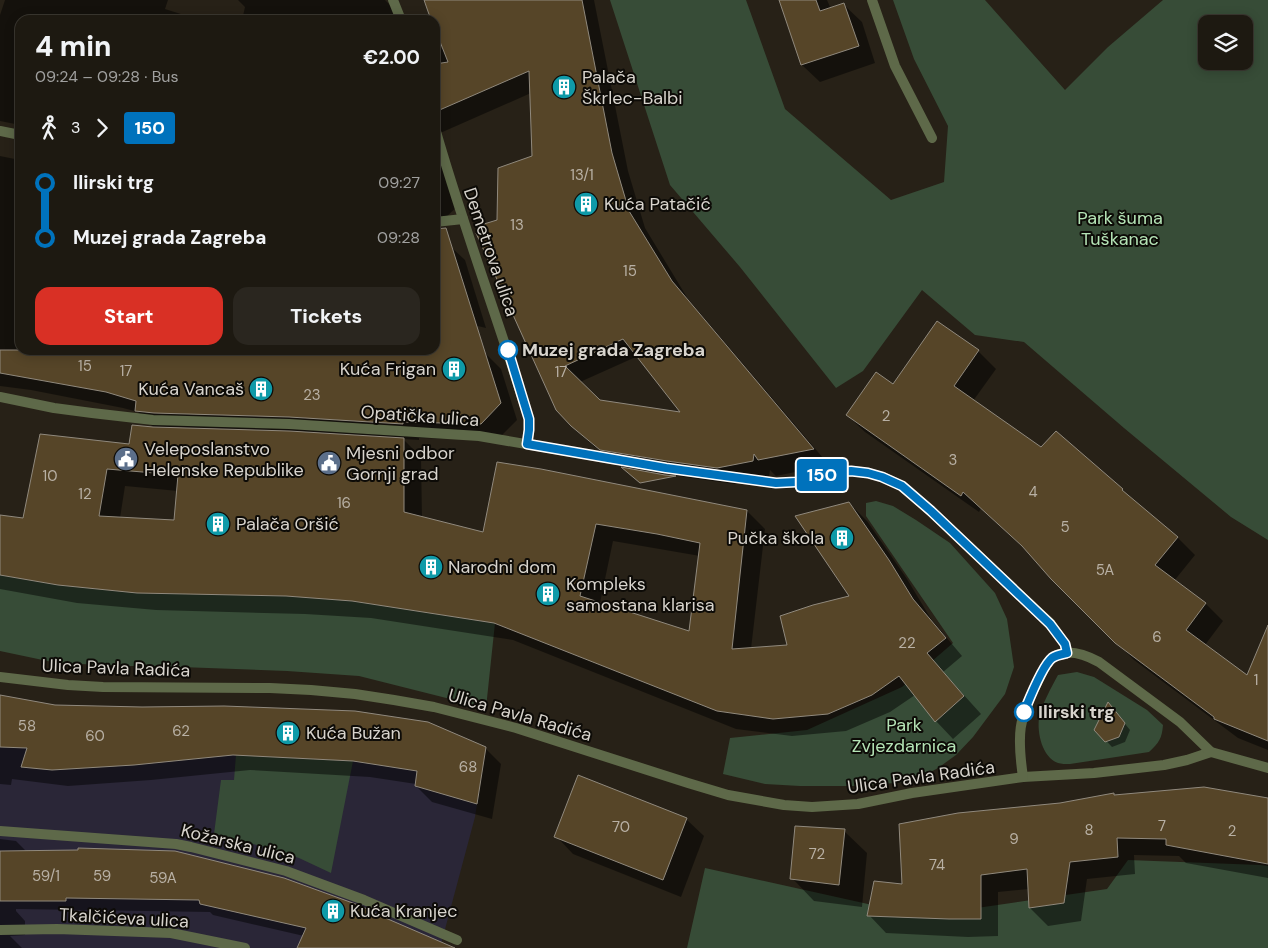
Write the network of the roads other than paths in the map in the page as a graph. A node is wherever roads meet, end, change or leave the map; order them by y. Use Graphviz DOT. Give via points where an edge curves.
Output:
graph roads {
  1 [pos="392,0"];
  2 [pos="872,0"];
  3 [pos="399,15"];
  4 [pos="0,131"];
  5 [pos="15,134"];
  6 [pos="932,138"];
  7 [pos="440,145"];
  8 [pos="463,219"];
  9 [pos="440,221"];
  10 [pos="0,397"];
  11 [pos="527,444"];
  12 [pos="1067,653"];
  13 [pos="0,677"];
  14 [pos="1211,752"];
  15 [pos="1268,768"];
  16 [pos="1023,777"];
  17 [pos="0,831"];
  18 [pos="0,930"];
  19 [pos="457,940"];
  20 [pos="245,948"];
  1 -- 3 [label="street"];
  2 -- 6 [label="street" via="895,66"];
  4 -- 5 [label="street"];
  7 -- 8 [label="street, Demetrova ulica"];
  8 -- 9 [label="street"];
  8 -- 11 [label="street, Demetrova ulica" via="529,419"];
  10 -- 11 [label="street, Opatička ulica" via="153,420 360,428 479,436"];
  11 -- 12 [label="street, Opatička ulica" via="776,483 851,471 882,477 902,486 931,511 1050,624 1065,644"];
  12 -- 14 [label="street" via="1077,653 1099,662 1180,722"];
  12 -- 16 [label="street" via="1053,657 1048,663 1028,700 1019,736"];
  13 -- 16 [label="street, Ulica Pavla Radića" via="103,688 310,690 394,700 516,728 728,795 812,807 858,804"];
  14 -- 15 [label="street"];
  14 -- 16 [label="street" via="1164,765"];
  17 -- 19 [label="street, Kožarska ulica" via="191,847 286,871"];
  18 -- 20 [label="street, Tkalčićeva ulica" via="170,933"];
}
